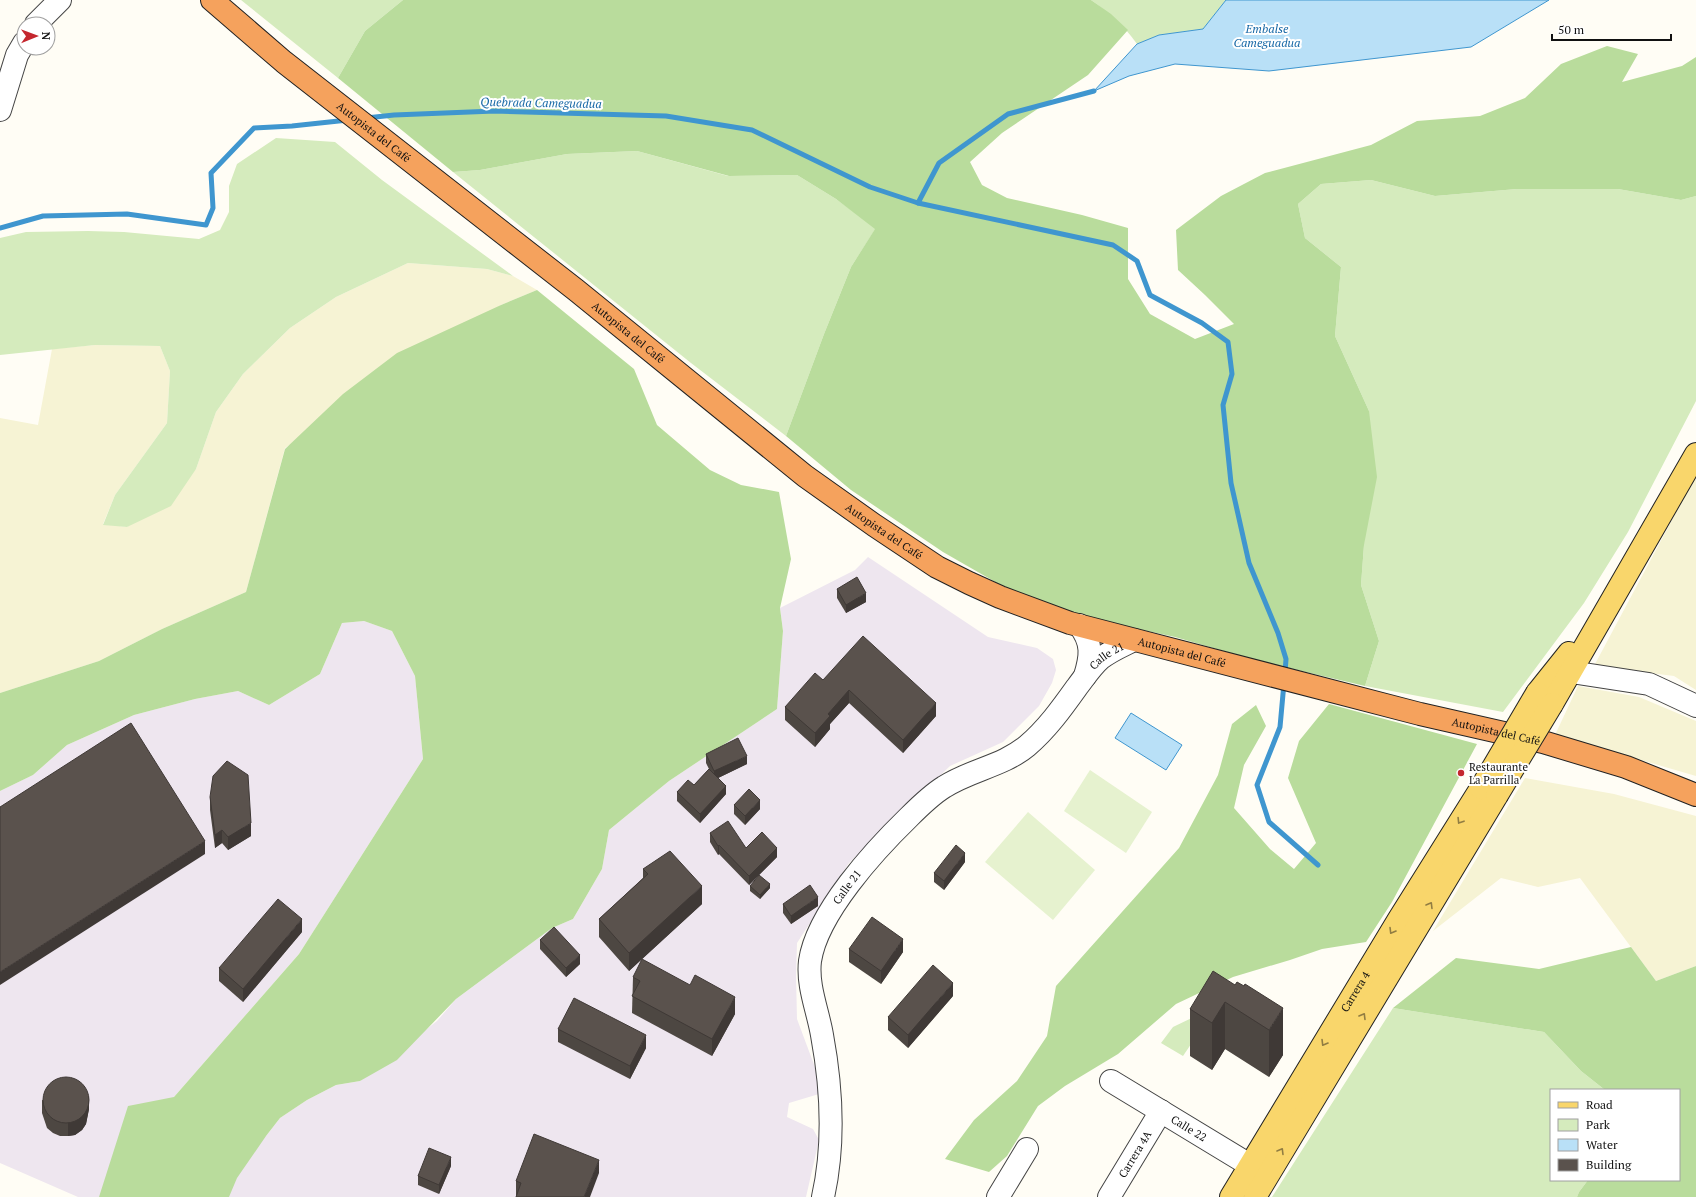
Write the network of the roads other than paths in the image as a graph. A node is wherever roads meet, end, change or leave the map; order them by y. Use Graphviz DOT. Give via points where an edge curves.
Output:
graph roads {
  1 [pos="60,0"];
  2 [pos="212,0"];
  3 [pos="44,16"];
  4 [pos="17,56"];
  5 [pos="0,110"];
  6 [pos="1696,454"];
  7 [pos="1620,587"];
  8 [pos="1078,626"];
  9 [pos="1134,640"];
  10 [pos="1570,672"];
  11 [pos="1084,678"];
  12 [pos="1544,699"];
  13 [pos="1696,706"];
  14 [pos="1696,795"];
  15 [pos="1111,1081"];
  16 [pos="1161,1111"];
  17 [pos="1028,1149"];
  18 [pos="1258,1171"];
  19 [pos="823,1197"];
  20 [pos="998,1197"];
  21 [pos="1109,1197"];
  22 [pos="1231,1197"];
  23 [pos="1255,1197"];
  1 -- 3 [label="street"];
  2 -- 8 [label="highway, Autopista del Café" via="331,99 576,290 805,476 874,526 969,583"];
  4 -- 5 [label="street"];
  6 -- 7 [label="main road"];
  7 -- 10 [label="main road"];
  7 -- 12 [label="main road"];
  8 -- 9 [label="highway, Autopista del Café"];
  8 -- 11 [label="street, Calle 21" via="1086,635 1089,645 1090,655"];
  9 -- 11 [label="street, Calle 21" via="1112,650 1099,660"];
  9 -- 14 [label="highway, Autopista del Café" via="1558,747 1626,767"];
  10 -- 12 [label="main road"];
  10 -- 13 [label="street" via="1649,684"];
  11 -- 19 [label="street, Calle 21" via="1047,727 1026,747 1010,758 944,787 904,822 869,858 847,886 818,935 812,950 809,975 829,1078 831,1119 827,1179"];
  12 -- 18 [label="main road, Carrera 4, bridge"];
  15 -- 16 [label="street, Calle 22"];
  16 -- 18 [label="street, Calle 22"];
  16 -- 21 [label="street, Carrera 4A"];
  17 -- 20 [label="street"];
  18 -- 22 [label="main road, Carrera 4"];
  18 -- 23 [label="main road, Carrera 4"];
}
